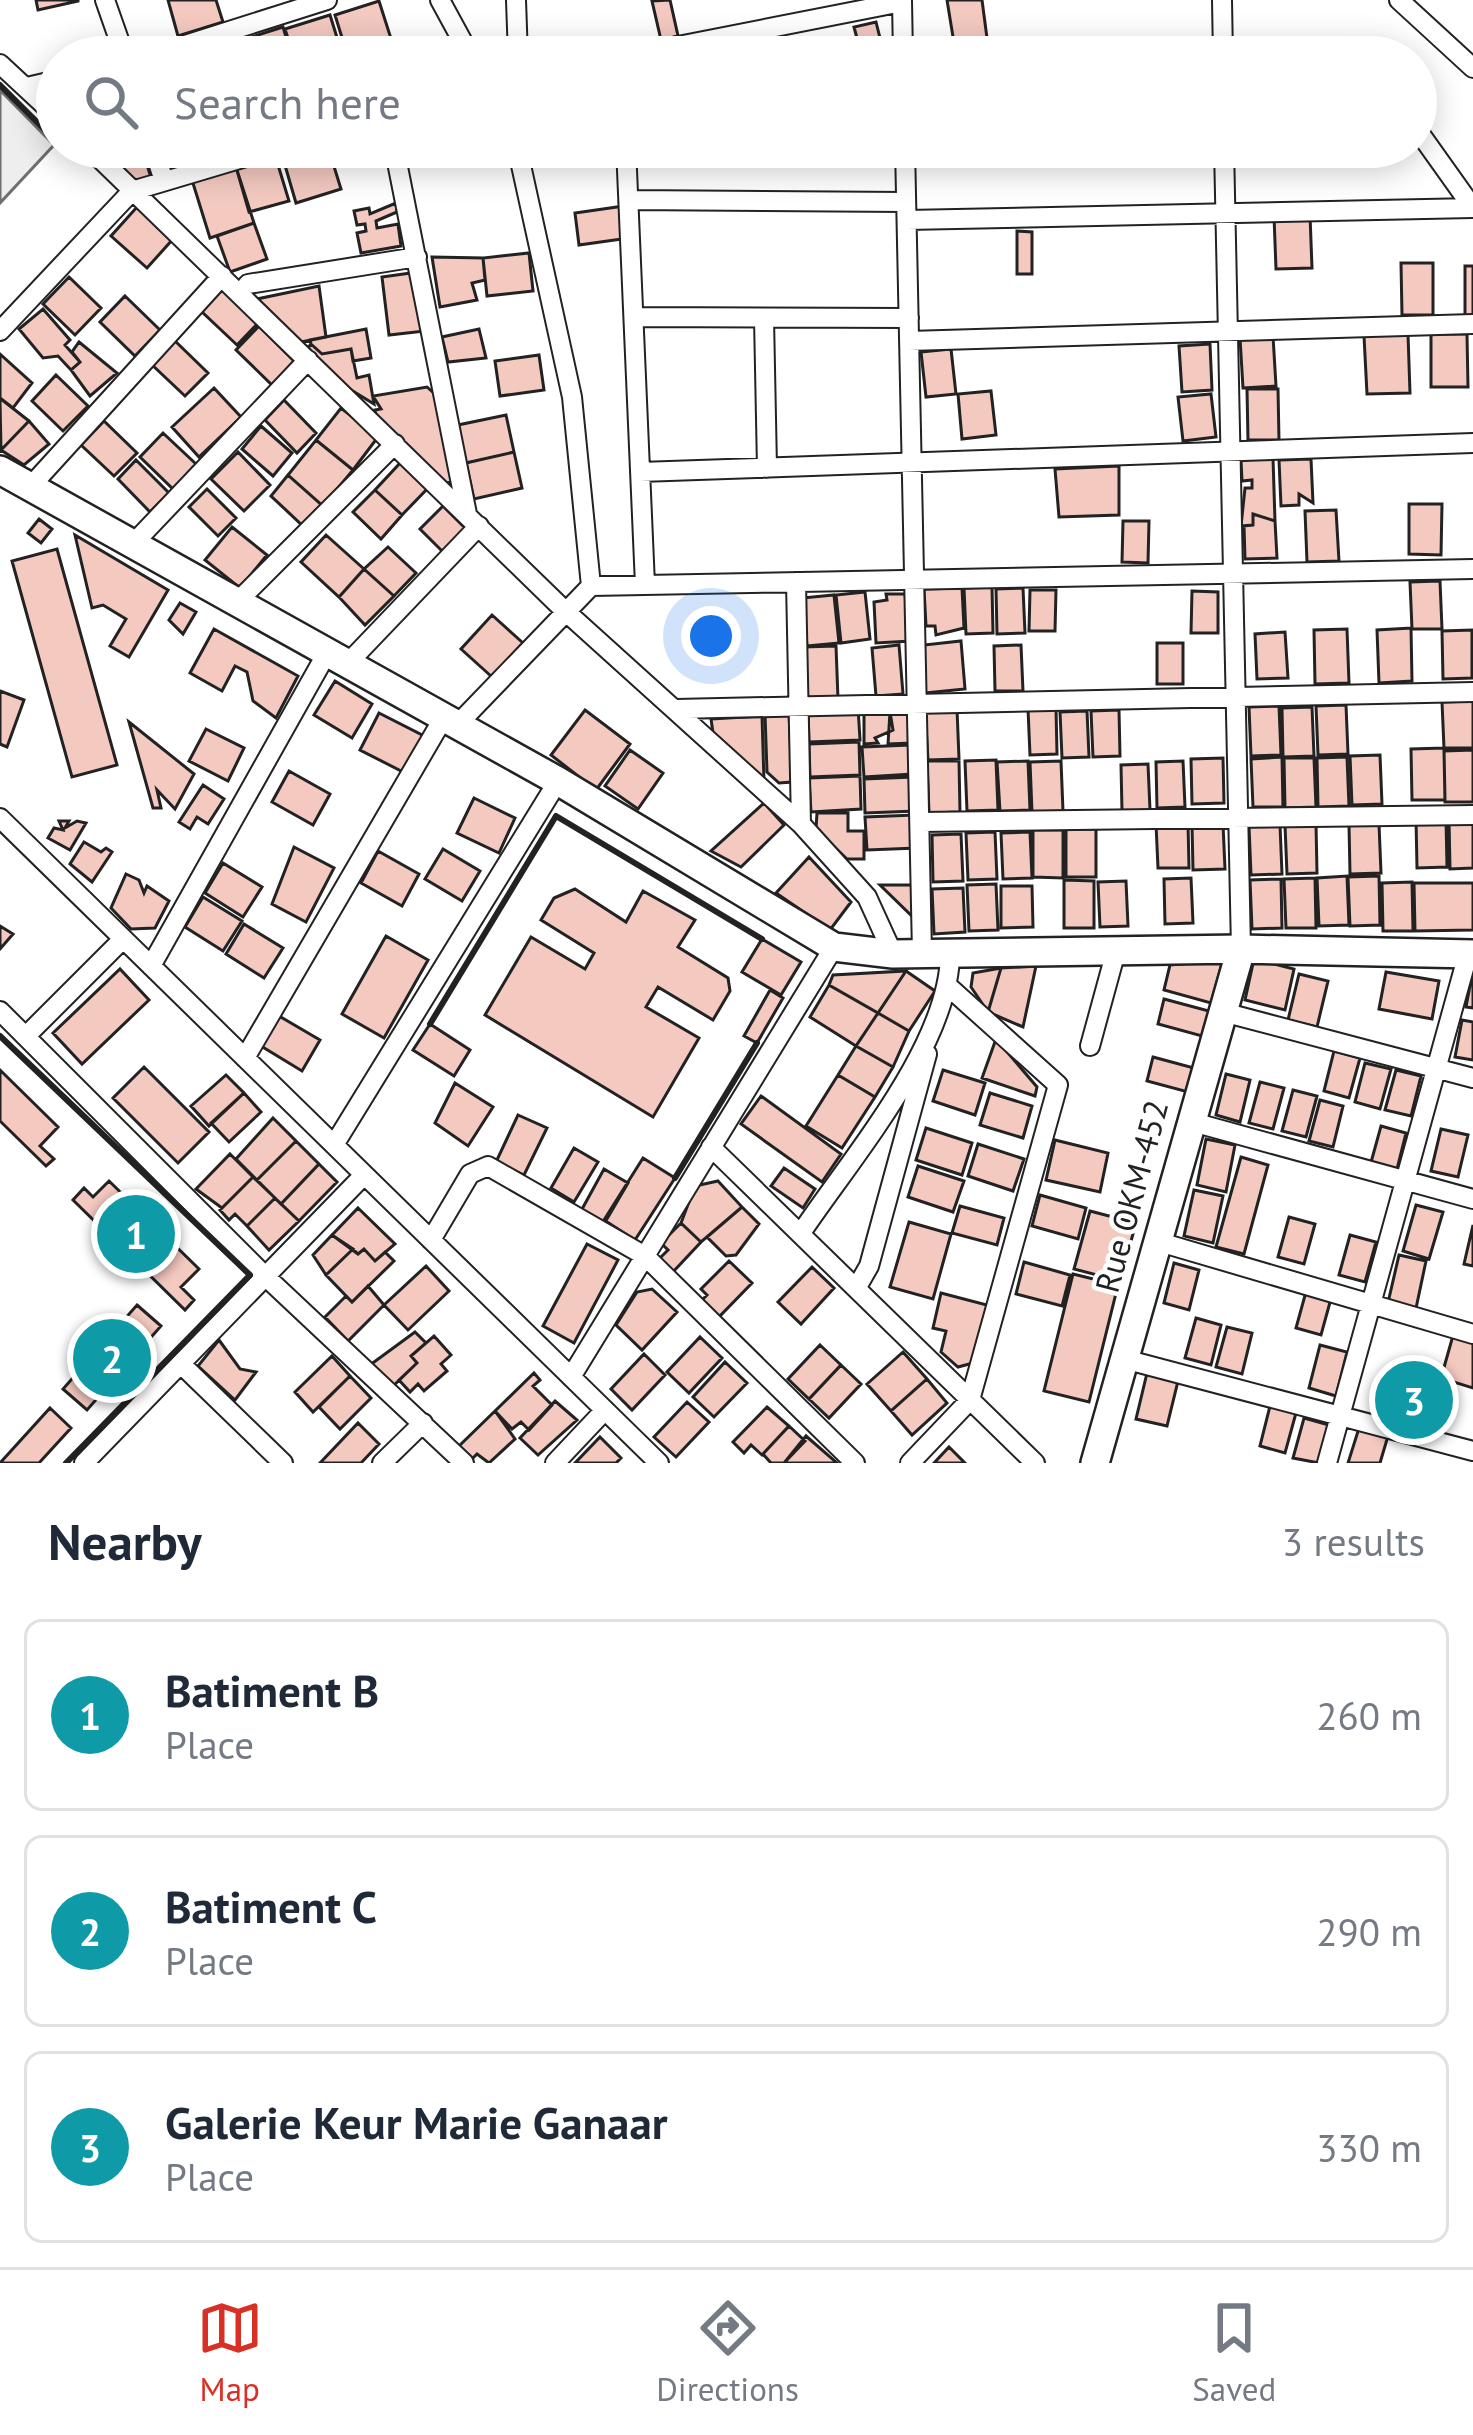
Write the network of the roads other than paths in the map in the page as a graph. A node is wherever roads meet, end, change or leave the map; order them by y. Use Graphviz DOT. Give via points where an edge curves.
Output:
graph roads {
  1 [pos="105,0"];
  2 [pos="327,0"];
  3 [pos="440,0"];
  4 [pos="516,0"];
  5 [pos="1222,0"];
  6 [pos="1399,0"];
  7 [pos="902,1"];
  8 [pos="118,36"];
  9 [pos="213,36"];
  10 [pos="460,36"];
  11 [pos="517,36"];
  12 [pos="727,36"];
  13 [pos="903,36"];
  14 [pos="1223,36"];
  15 [pos="0,64"];
  16 [pos="1473,68"];
  17 [pos="36,85"];
  18 [pos="27,87"];
  19 [pos="36,96"];
  20 [pos="1437,157"];
  21 [pos="109,168"];
  22 [pos="160,168"];
  23 [pos="208,168"];
  24 [pos="399,168"];
  25 [pos="522,168"];
  26 [pos="627,168"];
  27 [pos="906,168"];
  28 [pos="1224,168"];
  29 [pos="164,181"];
  30 [pos="133,191"];
  31 [pos="628,200"];
  32 [pos="1473,208"];
  33 [pos="907,211"];
  34 [pos="1225,213"];
  35 [pos="418,257"];
  36 [pos="222,276"];
  37 [pos="240,294"];
  38 [pos="634,317"];
  39 [pos="764,317"];
  40 [pos="909,317"];
  41 [pos="1473,324"];
  42 [pos="0,331"];
  43 [pos="1227,332"];
  44 [pos="909,341"];
  45 [pos="308,360"];
  46 [pos="1473,442"];
  47 [pos="395,444"];
  48 [pos="1230,451"];
  49 [pos="912,463"];
  50 [pos="767,468"];
  51 [pos="0,470"];
  52 [pos="640,472"];
  53 [pos="30,487"];
  54 [pos="473,520"];
  55 [pos="132,545"];
  56 [pos="1473,569"];
  57 [pos="1231,573"];
  58 [pos="915,580"];
  59 [pos="796,582"];
  60 [pos="645,585"];
  61 [pos="591,586"];
  62 [pos="237,602"];
  63 [pos="564,610"];
  64 [pos="338,657"];
  65 [pos="1473,692"];
  66 [pos="1233,697"];
  67 [pos="917,704"];
  68 [pos="798,706"];
  69 [pos="676,709"];
  70 [pos="451,721"];
  71 [pos="558,781"];
  72 [pos="1473,815"];
  73 [pos="0,818"];
  74 [pos="1235,818"];
  75 [pos="920,823"];
  76 [pos="801,824"];
  77 [pos="123,939"];
  78 [pos="834,947"];
  79 [pos="1240,949"];
  80 [pos="1116,951"];
  81 [pos="936,953"];
  82 [pos="893,954"];
  83 [pos="1470,954"];
  84 [pos="151,966"];
  85 [pos="950,988"];
  86 [pos="0,1011"];
  87 [pos="1219,1011"];
  88 [pos="27,1035"];
  89 [pos="932,1038"];
  90 [pos="1090,1046"];
  91 [pos="245,1058"];
  92 [pos="1435,1069"];
  93 [pos="1473,1078"];
  94 [pos="1189,1121"];
  95 [pos="334,1145"];
  96 [pos="711,1147"];
  97 [pos="364,1175"];
  98 [pos="1405,1180"];
  99 [pos="1473,1199"];
  100 [pos="801,1233"];
  101 [pos="431,1240"];
  102 [pos="1156,1241"];
  103 [pos="645,1256"];
  104 [pos="265,1276"];
  105 [pos="857,1287"];
  106 [pos="1371,1304"];
  107 [pos="1473,1334"];
  108 [pos="1124,1359"];
  109 [pos="181,1364"];
  110 [pos="571,1377"];
  111 [pos="970,1400"];
  112 [pos="605,1410"];
  113 [pos="1340,1416"];
  114 [pos="423,1423"];
  115 [pos="1473,1450"];
  116 [pos="95,1459"];
  117 [pos="283,1463"];
  118 [pos="382,1463"];
  119 [pos="464,1463"];
  120 [pos="555,1463"];
  121 [pos="659,1463"];
  122 [pos="855,1463"];
  123 [pos="910,1463"];
  124 [pos="1035,1463"];
  125 [pos="1095,1463"];
  126 [pos="1327,1463"];
  1 -- 8 [label="street"];
  2 -- 9 [label="street"];
  3 -- 10 [label="street"];
  4 -- 11 [label="street"];
  5 -- 14 [label="street"];
  6 -- 16 [label="street"];
  7 -- 12 [label="street"];
  7 -- 13 [label="street"];
  15 -- 18 [label="street"];
  17 -- 18 [label="street"];
  18 -- 19 [label="street"];
  20 -- 32 [label="street"];
  21 -- 30 [label="street"];
  22 -- 29 [label="street"];
  23 -- 29 [label="street"];
  24 -- 35 [label="street"];
  25 -- 61 [label="street" via="572,397"];
  26 -- 31 [label="street"];
  27 -- 33 [label="street"];
  28 -- 34 [label="street"];
  29 -- 30 [label="street"];
  30 -- 36 [label="street"];
  30 -- 42 [label="street"];
  31 -- 33 [label="street"];
  31 -- 38 [label="street"];
  32 -- 34 [label="street"];
  33 -- 34 [label="street"];
  33 -- 40 [label="street"];
  34 -- 43 [label="street"];
  35 -- 37 [label="street" via="248,284"];
  35 -- 54 [label="street"];
  36 -- 37 [label="street"];
  36 -- 53 [label="street"];
  37 -- 45 [label="street"];
  38 -- 39 [label="street"];
  38 -- 52 [label="street"];
  39 -- 40 [label="street"];
  39 -- 50 [label="street"];
  40 -- 44 [label="street"];
  41 -- 43 [label="street"];
  43 -- 44 [label="street"];
  43 -- 48 [label="street"];
  44 -- 49 [label="street"];
  45 -- 47 [label="street"];
  45 -- 55 [label="street"];
  46 -- 48 [label="street"];
  47 -- 54 [label="street"];
  47 -- 62 [label="street"];
  48 -- 49 [label="street"];
  48 -- 57 [label="street"];
  49 -- 50 [label="street"];
  49 -- 58 [label="street"];
  50 -- 52 [label="street"];
  51 -- 53 [label="street"];
  52 -- 60 [label="street"];
  53 -- 55 [label="street"];
  54 -- 63 [label="street"];
  54 -- 64 [label="street"];
  55 -- 62 [label="street"];
  56 -- 57 [label="street"];
  57 -- 58 [label="street"];
  57 -- 66 [label="street"];
  58 -- 59 [label="street"];
  58 -- 67 [label="street"];
  59 -- 60 [label="street"];
  59 -- 68 [label="street"];
  60 -- 61 [label="street"];
  61 -- 63 [label="street"];
  62 -- 64 [label="street"];
  63 -- 69 [label="street"];
  63 -- 70 [label="street"];
  64 -- 70 [label="street"];
  64 -- 84 [label="street"];
  65 -- 66 [label="street"];
  66 -- 67 [label="street"];
  66 -- 74 [label="street"];
  67 -- 68 [label="street"];
  67 -- 75 [label="street"];
  68 -- 69 [label="street"];
  68 -- 76 [label="street"];
  69 -- 76 [label="street"];
  70 -- 71 [label="street"];
  70 -- 91 [label="street"];
  71 -- 78 [label="street"];
  71 -- 95 [label="street"];
  72 -- 74 [label="street"];
  73 -- 77 [label="street"];
  74 -- 75 [label="street"];
  74 -- 79 [label="street"];
  75 -- 81 [label="street"];
  76 -- 82 [label="street" via="867,896"];
  77 -- 84 [label="street"];
  77 -- 88 [label="street"];
  78 -- 82 [label="street"];
  78 -- 96 [label="street"];
  79 -- 80 [label="street"];
  79 -- 83 [label="street"];
  79 -- 87 [label="street, Rue OKM-452"];
  80 -- 81 [label="street"];
  80 -- 90 [label="street"];
  81 -- 82 [label="street"];
  81 -- 85 [label="street"];
  83 -- 92 [label="street"];
  84 -- 91 [label="street"];
  85 -- 89 [label="street"];
  85 -- 111 [label="street" via="1058,1085"];
  86 -- 88 [label="street"];
  87 -- 92 [label="street"];
  87 -- 94 [label="street, Rue OKM-452"];
  88 -- 104 [label="street"];
  89 -- 100 [label="street"];
  89 -- 105 [label="street"];
  91 -- 95 [label="street"];
  92 -- 93 [label="street"];
  92 -- 98 [label="street"];
  94 -- 98 [label="street"];
  94 -- 102 [label="street, Rue OKM-452"];
  95 -- 97 [label="street"];
  96 -- 100 [label="street"];
  96 -- 103 [label="street"];
  97 -- 101 [label="street"];
  97 -- 104 [label="street"];
  98 -- 99 [label="street"];
  98 -- 106 [label="street"];
  100 -- 105 [label="street"];
  101 -- 103 [label="street" via="482,1165"];
  101 -- 110 [label="street"];
  102 -- 106 [label="street"];
  102 -- 108 [label="street, Rue OKM-452"];
  103 -- 110 [label="street"];
  103 -- 122 [label="street"];
  104 -- 109 [label="street"];
  104 -- 114 [label="street"];
  105 -- 111 [label="street"];
  106 -- 107 [label="street"];
  106 -- 113 [label="street"];
  108 -- 113 [label="street"];
  108 -- 125 [label="street, Rue OKM-452"];
  109 -- 116 [label="street"];
  109 -- 117 [label="street"];
  110 -- 112 [label="street"];
  111 -- 123 [label="street"];
  111 -- 124 [label="street"];
  112 -- 120 [label="street"];
  112 -- 121 [label="street"];
  113 -- 115 [label="street"];
  113 -- 126 [label="street"];
  114 -- 118 [label="street"];
  114 -- 119 [label="street"];
}
